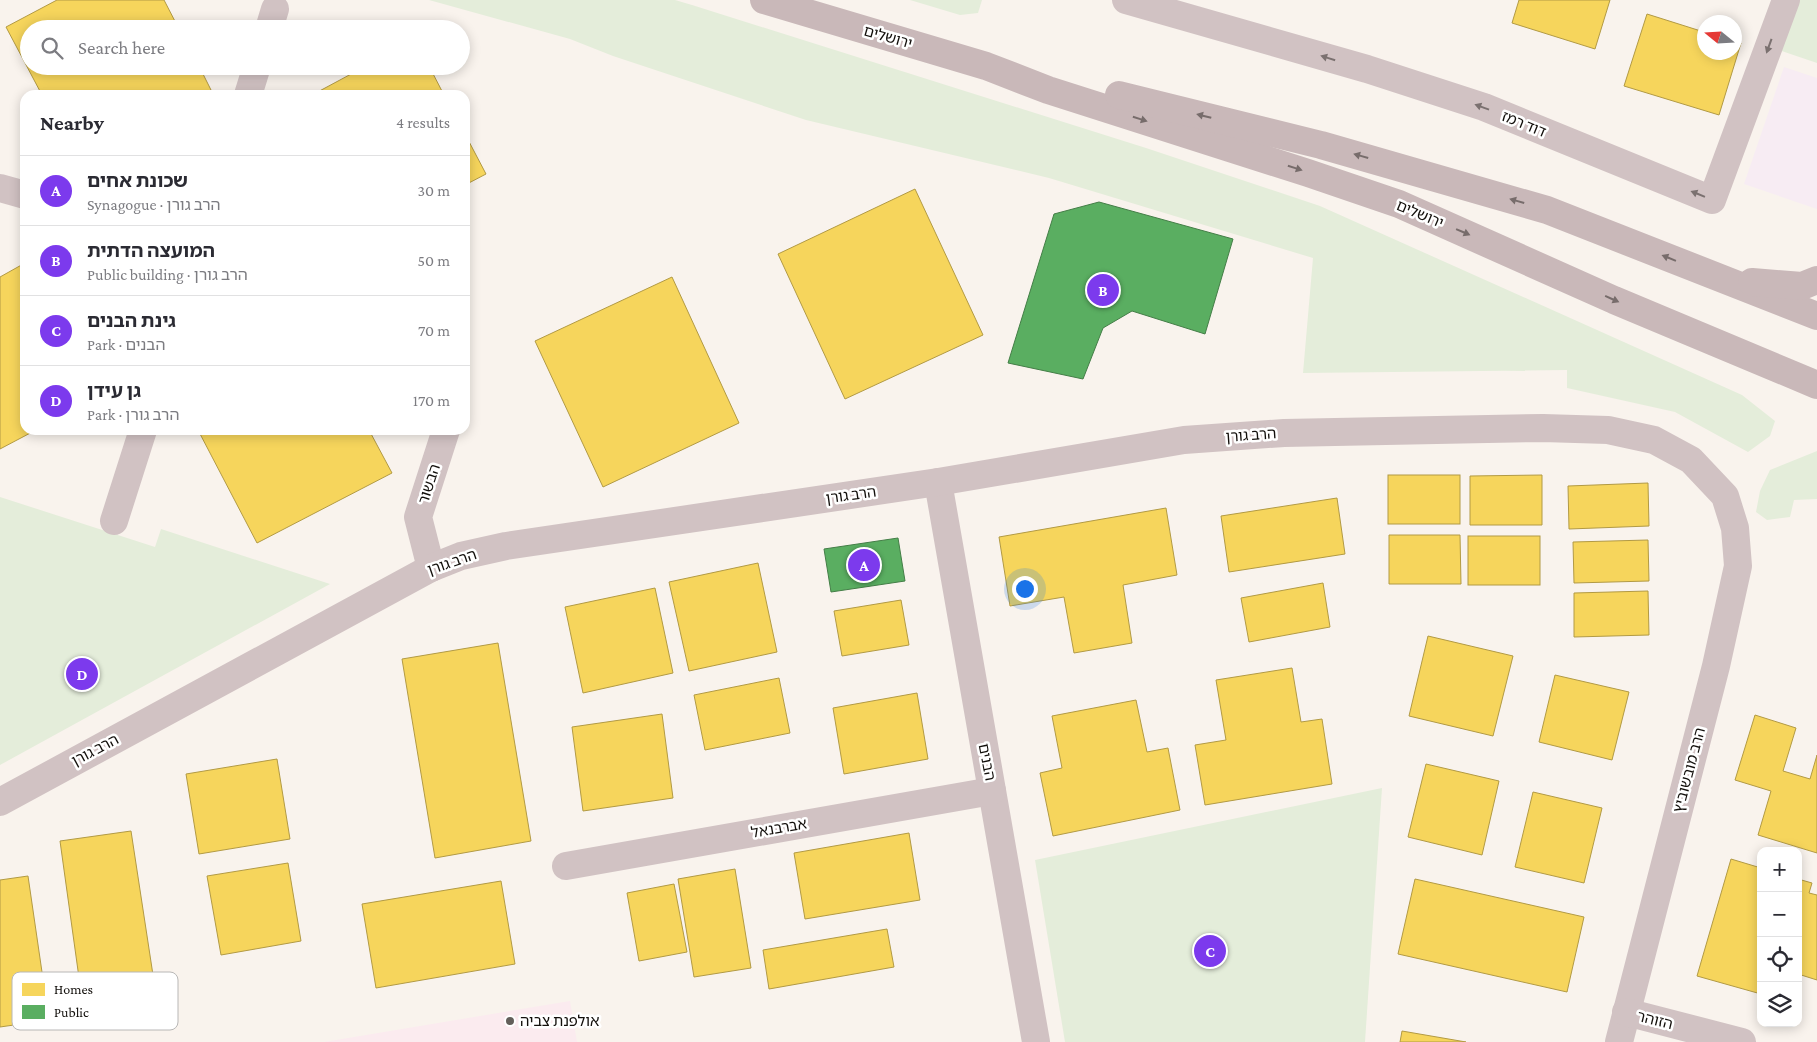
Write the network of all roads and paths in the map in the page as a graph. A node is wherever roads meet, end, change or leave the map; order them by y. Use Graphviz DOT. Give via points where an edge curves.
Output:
graph roads {
  1 [pos="764,0"];
  2 [pos="1126,0"];
  3 [pos="1786,0"];
  4 [pos="1012,74"];
  5 [pos="254,75"];
  6 [pos="250,90"];
  7 [pos="0,188"];
  8 [pos="20,194"];
  9 [pos="1714,276"];
  10 [pos="1817,280"];
  11 [pos="1817,316"];
  12 [pos="1817,385"];
  13 [pos="141,435"];
  14 [pos="444,435"];
  15 [pos="938,482"];
  16 [pos="1724,496"];
  17 [pos="114,521"];
  18 [pos="431,568"];
  19 [pos="992,791"];
  20 [pos="5,797"];
  21 [pos="566,866"];
  22 [pos="1626,1012"];
  23 [pos="1036,1042"];
  24 [pos="1619,1042"];
  25 [pos="1742,1042"];
  1 -- 4 [label="main road, ירושלים"];
  3 -- 2 [label="street, דוד רמז, one-way" via="1712,200 1484,107 1366,69"];
  9 -- 4 [label="main road, ירושלים, one-way" via="1547,210 1321,145 1054,78"];
  4 -- 12 [label="main road, ירושלים, one-way" via="1048,90 1399,204 1614,300"];
  5 -- 6 [label="street"];
  7 -- 8 [label="street"];
  9 -- 10 [label="main road" via="1802,286"];
  9 -- 11 [label="main road, ירושלים"];
  13 -- 17 [label="street"];
  14 -- 18 [label="street, הבשור" via="418,517"];
  15 -- 16 [label="street, הרב גורן" via="1184,440 1284,433 1543,428 1608,430 1654,440 1691,460"];
  15 -- 18 [label="street, הרב גורן" via="506,546 461,556"];
  15 -- 19 [label="street, הבנים"];
  16 -- 22 [label="street, הרב מובשוביץ" via="1734,528 1738,566 1716,666"];
  18 -- 20 [label="street, הרב גורן"];
  19 -- 21 [label="street, אברבנאל"];
  19 -- 23 [label="street, הבנים"];
  22 -- 24 [label="street, הרב מובשוביץ"];
  22 -- 25 [label="street, הזוהר"];
}
